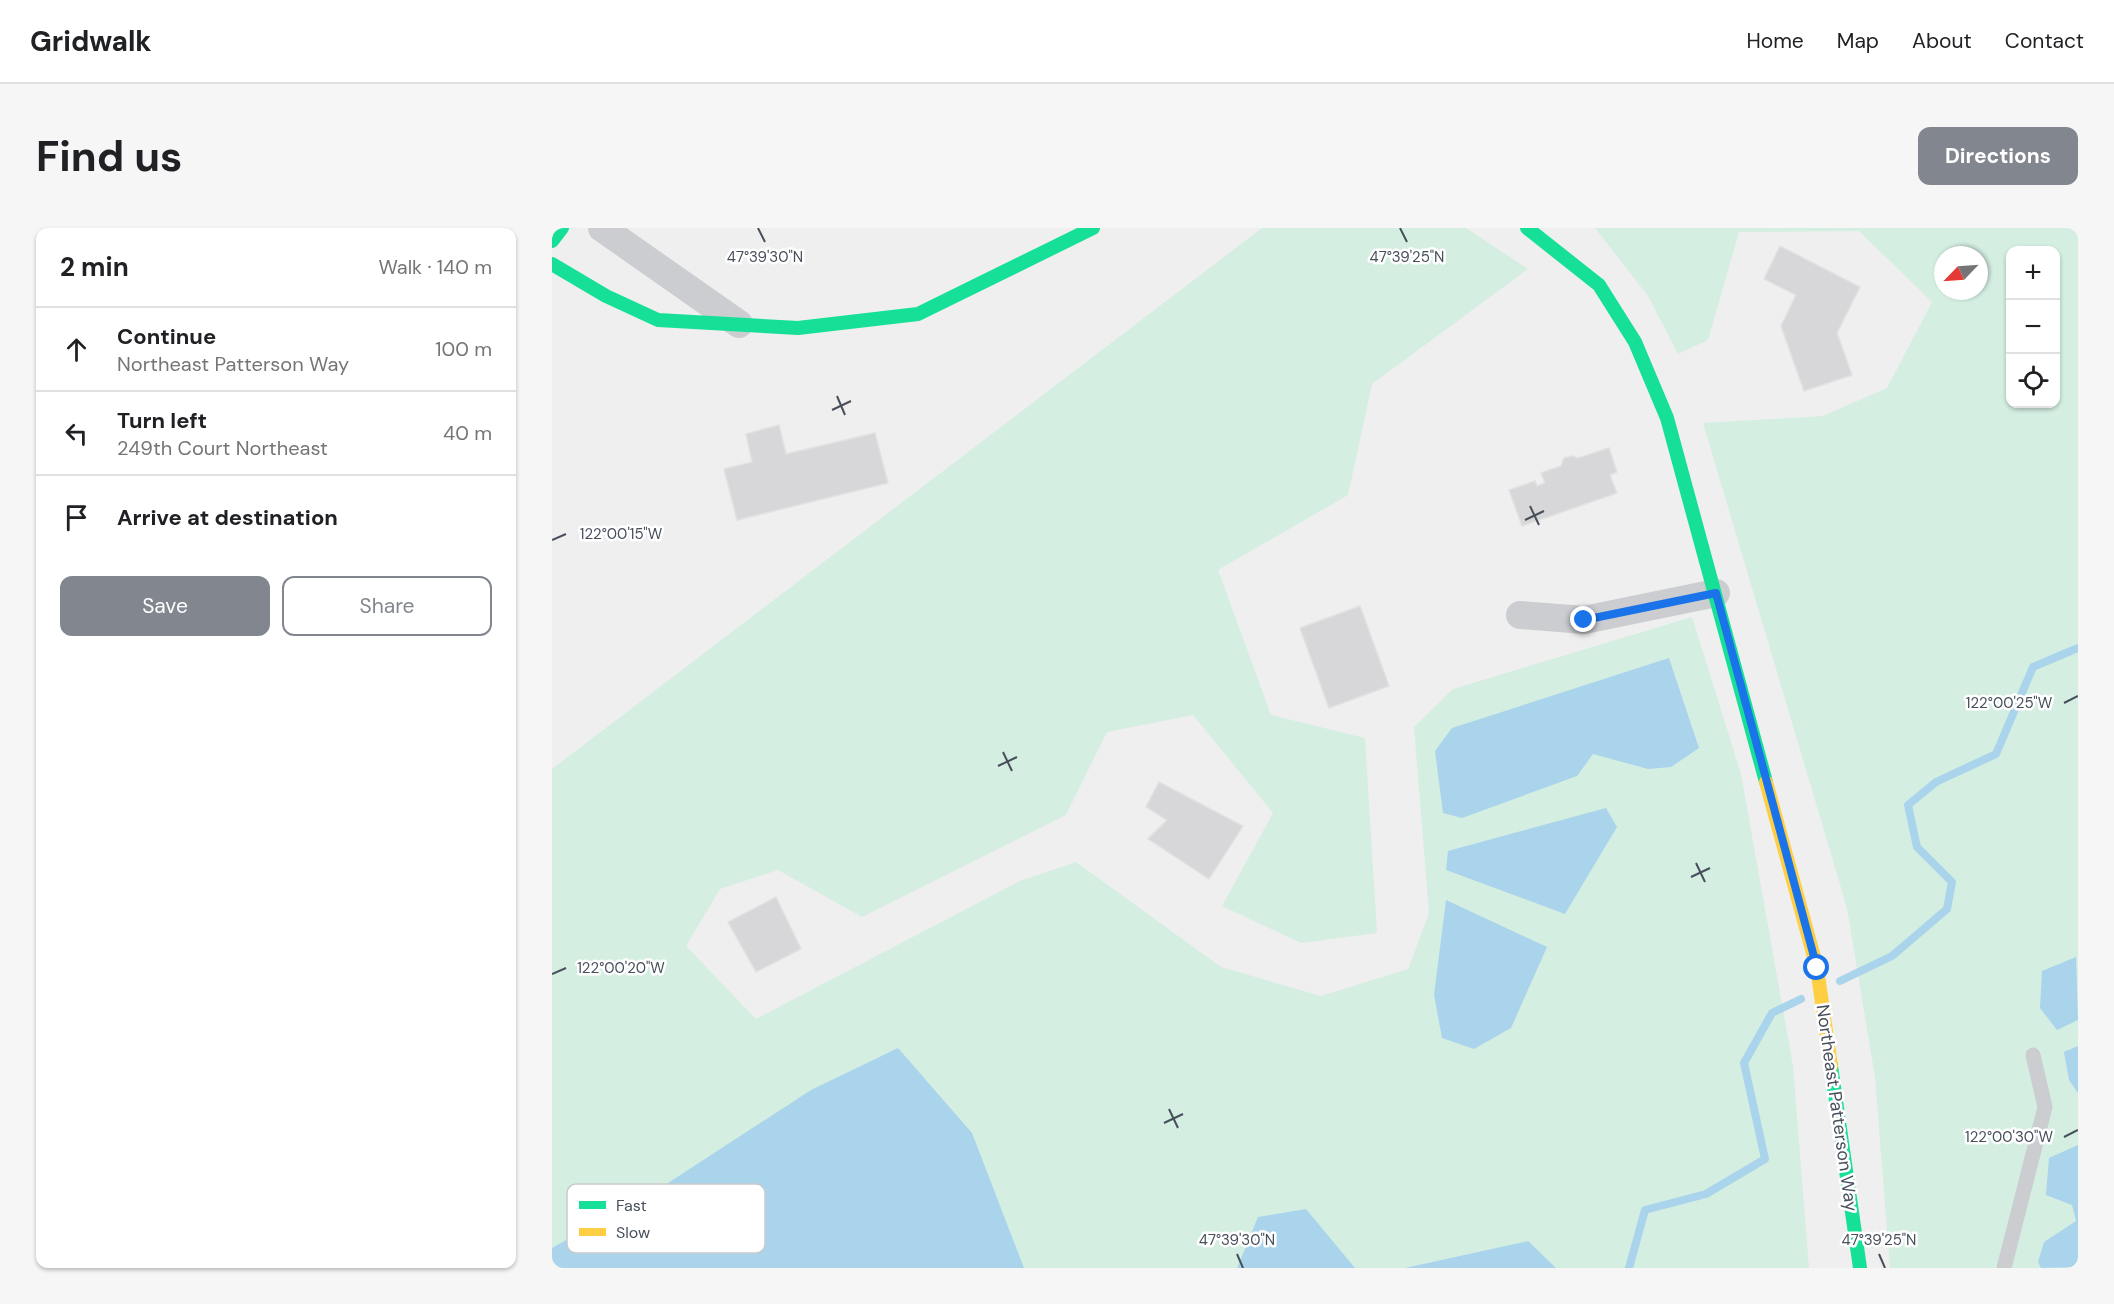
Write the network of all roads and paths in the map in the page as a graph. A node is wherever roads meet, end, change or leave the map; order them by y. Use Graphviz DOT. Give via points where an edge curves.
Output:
graph roads {
  1 [pos="562,228"];
  2 [pos="602,228"];
  3 [pos="1094,228"];
  4 [pos="1527,228"];
  5 [pos="552,241"];
  6 [pos="552,264"];
  7 [pos="739,324"];
  8 [pos="1716,593"];
  9 [pos="1520,615"];
  10 [pos="2033,1055"];
  11 [pos="1860,1268"];
  12 [pos="2004,1268"];
  1 -- 5 [label="street"];
  2 -- 7 [label="street"];
  3 -- 7 [label="street" via="918,314 798,328"];
  4 -- 8 [label="street, Northeast Patterson Way" via="1599,285 1635,342 1667,418"];
  6 -- 7 [label="street" via="606,296 658,320"];
  8 -- 9 [label="street" via="1584,620"];
  8 -- 11 [label="street, Northeast Patterson Way" via="1817,968"];
  10 -- 12 [label="lane" via="2045,1107"];
}
